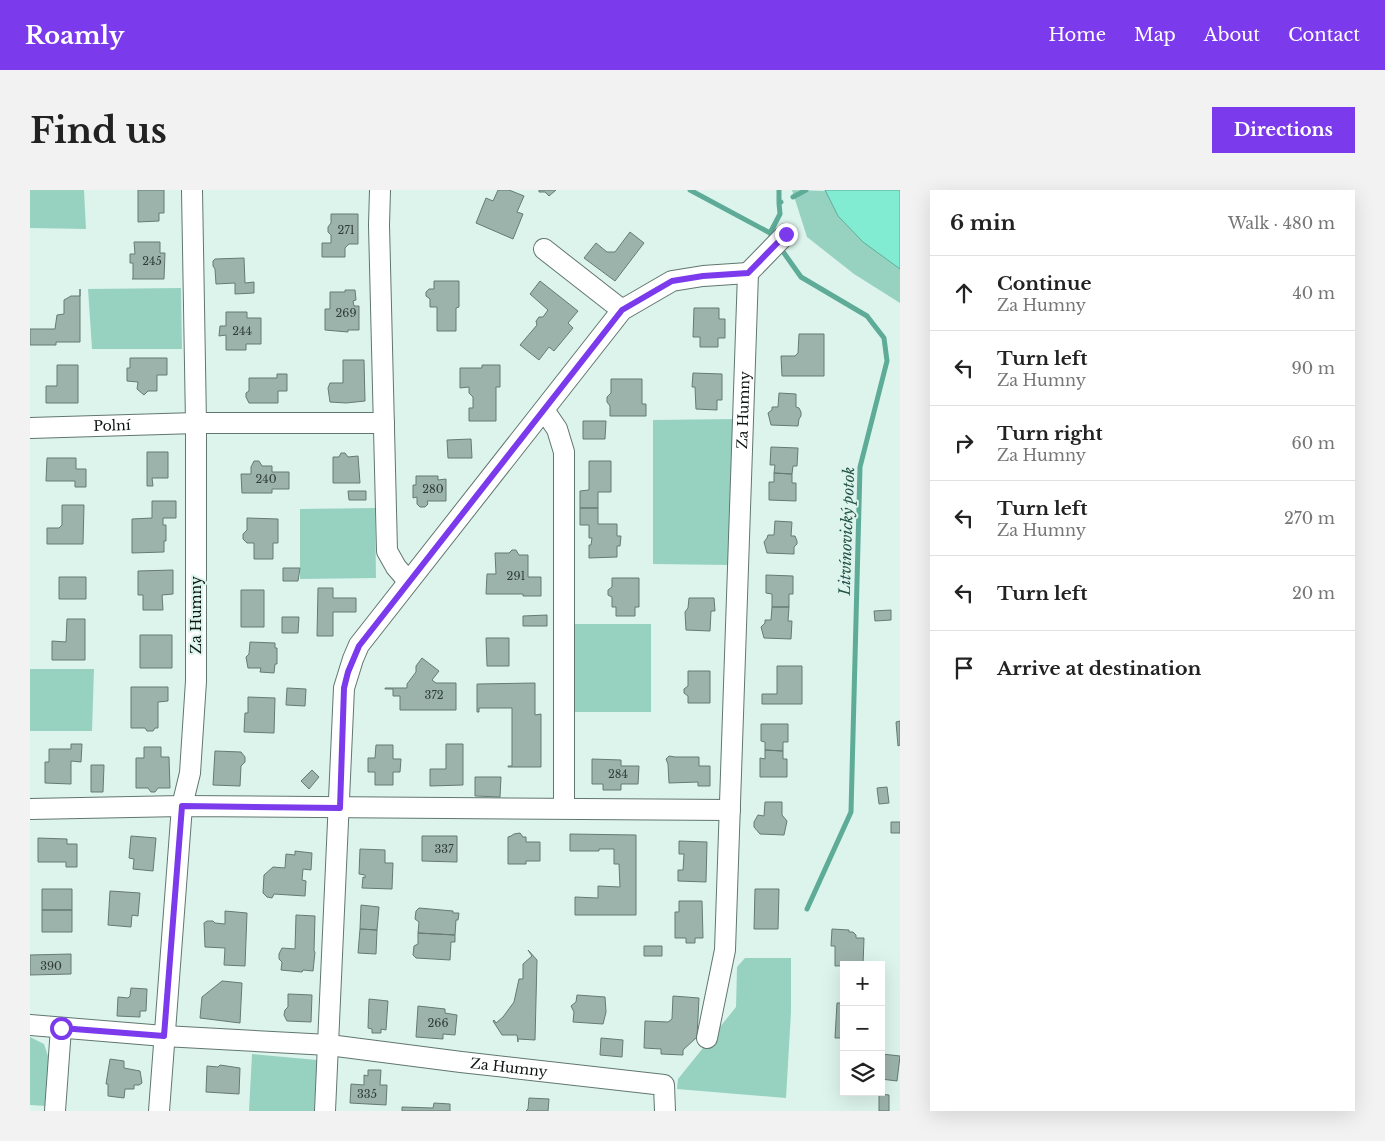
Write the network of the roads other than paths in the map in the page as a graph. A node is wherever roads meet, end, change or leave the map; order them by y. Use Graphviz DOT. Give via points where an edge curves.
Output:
graph roads {
  1 [pos="192,190"];
  2 [pos="380,190"];
  3 [pos="786,234"];
  4 [pos="544,249"];
  5 [pos="748,273"];
  6 [pos="622,310"];
  7 [pos="544,410"];
  8 [pos="196,423"];
  9 [pos="384,424"];
  10 [pos="30,428"];
  11 [pos="408,581"];
  12 [pos="182,806"];
  13 [pos="340,808"];
  14 [pos="564,808"];
  15 [pos="30,809"];
  16 [pos="730,810"];
  17 [pos="30,1025"];
  18 [pos="61,1028"];
  19 [pos="164,1036"];
  20 [pos="707,1038"];
  21 [pos="328,1045"];
  22 [pos="55,1111"];
  23 [pos="159,1111"];
  24 [pos="325,1111"];
  25 [pos="665,1111"];
  1 -- 8 [label="street, Za Humny"];
  2 -- 9 [label="street"];
  3 -- 5 [label="street"];
  4 -- 6 [label="street"];
  5 -- 6 [label="street" via="672,281"];
  5 -- 16 [label="street, Za Humny"];
  6 -- 7 [label="street"];
  7 -- 11 [label="street"];
  7 -- 14 [label="street" via="557,429 564,452"];
  8 -- 9 [label="street"];
  8 -- 10 [label="street, Polní"];
  8 -- 12 [label="street, Za Humny" via="196,681 190,773"];
  9 -- 11 [label="street" via="387,551"];
  11 -- 13 [label="street" via="359,646 348,672 344,688"];
  12 -- 13 [label="street"];
  12 -- 15 [label="street"];
  12 -- 19 [label="street, Za Humny"];
  13 -- 14 [label="street"];
  13 -- 21 [label="street"];
  14 -- 16 [label="street"];
  16 -- 20 [label="street, Za Humny" via="725,950"];
  17 -- 18 [label="street"];
  18 -- 19 [label="street, Za Humny"];
  18 -- 22 [label="street"];
  19 -- 21 [label="street, Za Humny"];
  19 -- 23 [label="street, Za Humny"];
  21 -- 24 [label="street"];
  21 -- 25 [label="street, Za Humny" via="664,1085"];
}
